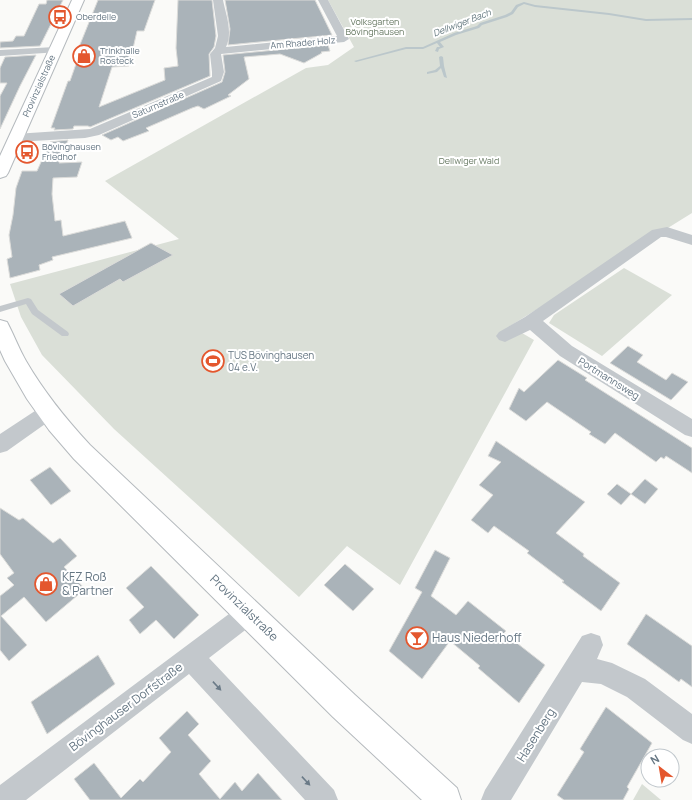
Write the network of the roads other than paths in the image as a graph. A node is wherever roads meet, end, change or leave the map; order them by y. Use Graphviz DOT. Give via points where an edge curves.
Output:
graph roads {
  1 [pos="78,0"];
  2 [pos="218,0"];
  3 [pos="323,0"];
  4 [pos="55,50"];
  5 [pos="219,51"];
  6 [pos="0,53"];
  7 [pos="16,138"];
  8 [pos="0,173"];
  9 [pos="692,240"];
  10 [pos="0,309"];
  11 [pos="531,321"];
  12 [pos="0,327"];
  13 [pos="65,334"];
  14 [pos="505,336"];
  15 [pos="48,412"];
  16 [pos="692,429"];
  17 [pos="0,445"];
  18 [pos="249,613"];
  19 [pos="591,645"];
  20 [pos="191,658"];
  21 [pos="576,669"];
  22 [pos="692,731"];
  23 [pos="3,800"];
  24 [pos="324,800"];
  25 [pos="445,800"];
  26 [pos="495,800"];
  1 -- 4 [label="main road, Provinzialstraße"];
  2 -- 5 [label="street, Saturnstraße" via="224,35 224,43"];
  3 -- 5 [label="street, Am Rhader Holz" via="344,39"];
  4 -- 6 [label="street"];
  4 -- 7 [label="main road, Provinzialstraße"];
  5 -- 7 [label="street, Saturnstraße" via="214,54 217,79 199,88 94,132"];
  7 -- 8 [label="main road, Provinzialstraße"];
  9 -- 11 [label="street" via="667,232 657,233"];
  10 -- 13 [label="lane" via="28,301 35,312"];
  11 -- 14 [label="street"];
  11 -- 16 [label="street, Portmannsweg" via="566,351"];
  12 -- 15 [label="main road, Provinzialstraße" via="17,367"];
  15 -- 17 [label="street"];
  15 -- 18 [label="main road, Provinzialstraße" via="90,461"];
  18 -- 20 [label="street, Bövinghauser Dorfstraße"];
  18 -- 25 [label="main road, Provinzialstraße"];
  19 -- 21 [label="street, Hasenberg"];
  20 -- 23 [label="street, Bövinghauser Dorfstraße"];
  20 -- 24 [label="street, one-way"];
  21 -- 22 [label="street" via="603,672 636,688"];
  21 -- 26 [label="street, Hasenberg"];
}
